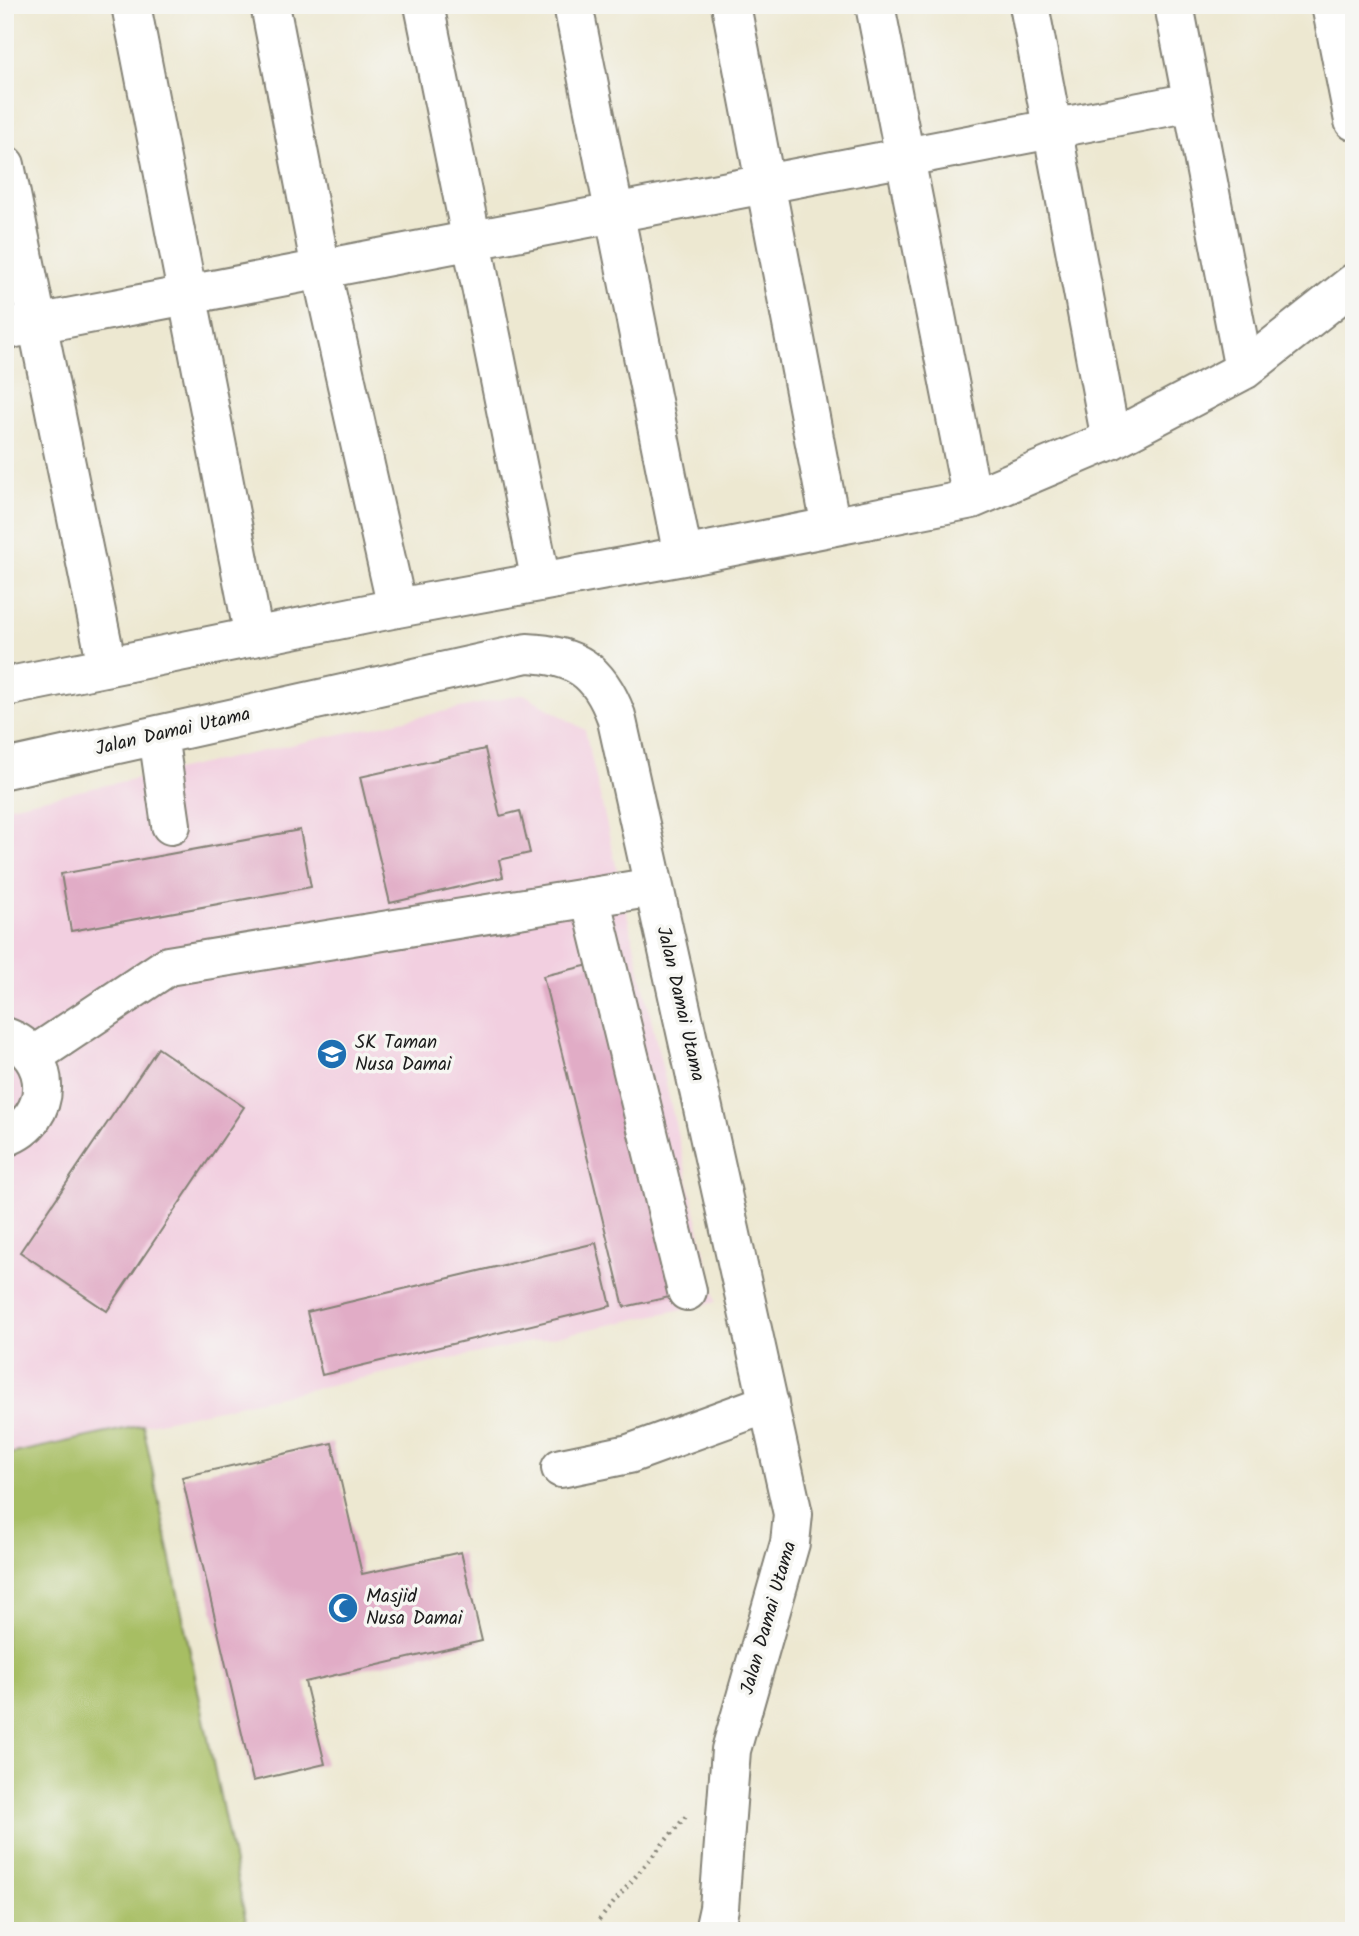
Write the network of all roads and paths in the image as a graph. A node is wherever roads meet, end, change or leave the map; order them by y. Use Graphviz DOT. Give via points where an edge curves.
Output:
graph roads {
  1 [pos="131,5"];
  2 [pos="270,5"];
  3 [pos="424,5"];
  4 [pos="573,5"];
  5 [pos="731,5"];
  6 [pos="875,5"];
  7 [pos="1029,5"];
  8 [pos="1174,5"];
  9 [pos="1331,5"];
  10 [pos="1192,102"];
  11 [pos="1354,121"];
  12 [pos="1054,129"];
  13 [pos="907,157"];
  14 [pos="5,164"];
  15 [pos="765,184"];
  16 [pos="615,213"];
  17 [pos="471,240"];
  18 [pos="321,269"];
  19 [pos="1354,284"];
  20 [pos="186,295"];
  21 [pos="21,327"];
  22 [pos="1244,370"];
  23 [pos="1111,440"];
  24 [pos="972,499"];
  25 [pos="831,527"];
  26 [pos="683,556"];
  27 [pos="541,582"];
  28 [pos="397,608"];
  29 [pos="254,637"];
  30 [pos="107,666"];
  31 [pos="5,687"];
  32 [pos="158,735"];
  33 [pos="5,769"];
  34 [pos="171,825"];
  35 [pos="654,887"];
  36 [pos="590,897"];
  37 [pos="19,1047"];
  38 [pos="5,1137"];
  39 [pos="687,1291"];
  40 [pos="769,1403"];
  41 [pos="561,1468"];
  42 [pos="688,1814"];
  43 [pos="590,1931"];
  44 [pos="714,1931"];
  1 -- 20 [label="street"];
  2 -- 18 [label="street"];
  3 -- 17 [label="street"];
  4 -- 16 [label="street"];
  5 -- 15 [label="street"];
  6 -- 13 [label="street"];
  7 -- 12 [label="street"];
  8 -- 10 [label="street"];
  9 -- 11 [label="street"];
  10 -- 12 [label="street"];
  10 -- 22 [label="street"];
  12 -- 13 [label="street"];
  12 -- 23 [label="street"];
  13 -- 15 [label="street"];
  13 -- 24 [label="street"];
  14 -- 21 [label="street"];
  15 -- 16 [label="street"];
  15 -- 25 [label="street"];
  16 -- 17 [label="street"];
  16 -- 26 [label="street"];
  17 -- 18 [label="street"];
  17 -- 27 [label="street"];
  18 -- 20 [label="street"];
  18 -- 28 [label="street"];
  19 -- 22 [label="street"];
  20 -- 21 [label="street"];
  20 -- 29 [label="street"];
  21 -- 30 [label="street"];
  22 -- 23 [label="street"];
  23 -- 24 [label="street"];
  24 -- 25 [label="street"];
  25 -- 26 [label="street"];
  26 -- 27 [label="street"];
  27 -- 28 [label="street"];
  28 -- 29 [label="street"];
  29 -- 30 [label="street"];
  30 -- 31 [label="street"];
  32 -- 33 [label="street, Jalan Damai Utama"];
  32 -- 34 [label="street"];
  32 -- 35 [label="street, Jalan Damai Utama" via="527,653 574,661 593,674 608,694 616,716"];
  35 -- 36 [label="street"];
  35 -- 40 [label="street, Jalan Damai Utama"];
  36 -- 37 [label="street" via="168,966"];
  36 -- 39 [label="street"];
  37 -- 38 [label="street" via="42,1081 39,1106 24,1127"];
  40 -- 41 [label="street" via="629,1454"];
  40 -- 44 [label="street, Jalan Damai Utama" via="793,1524 731,1750"];
  42 -- 43 [label="path"];
}
